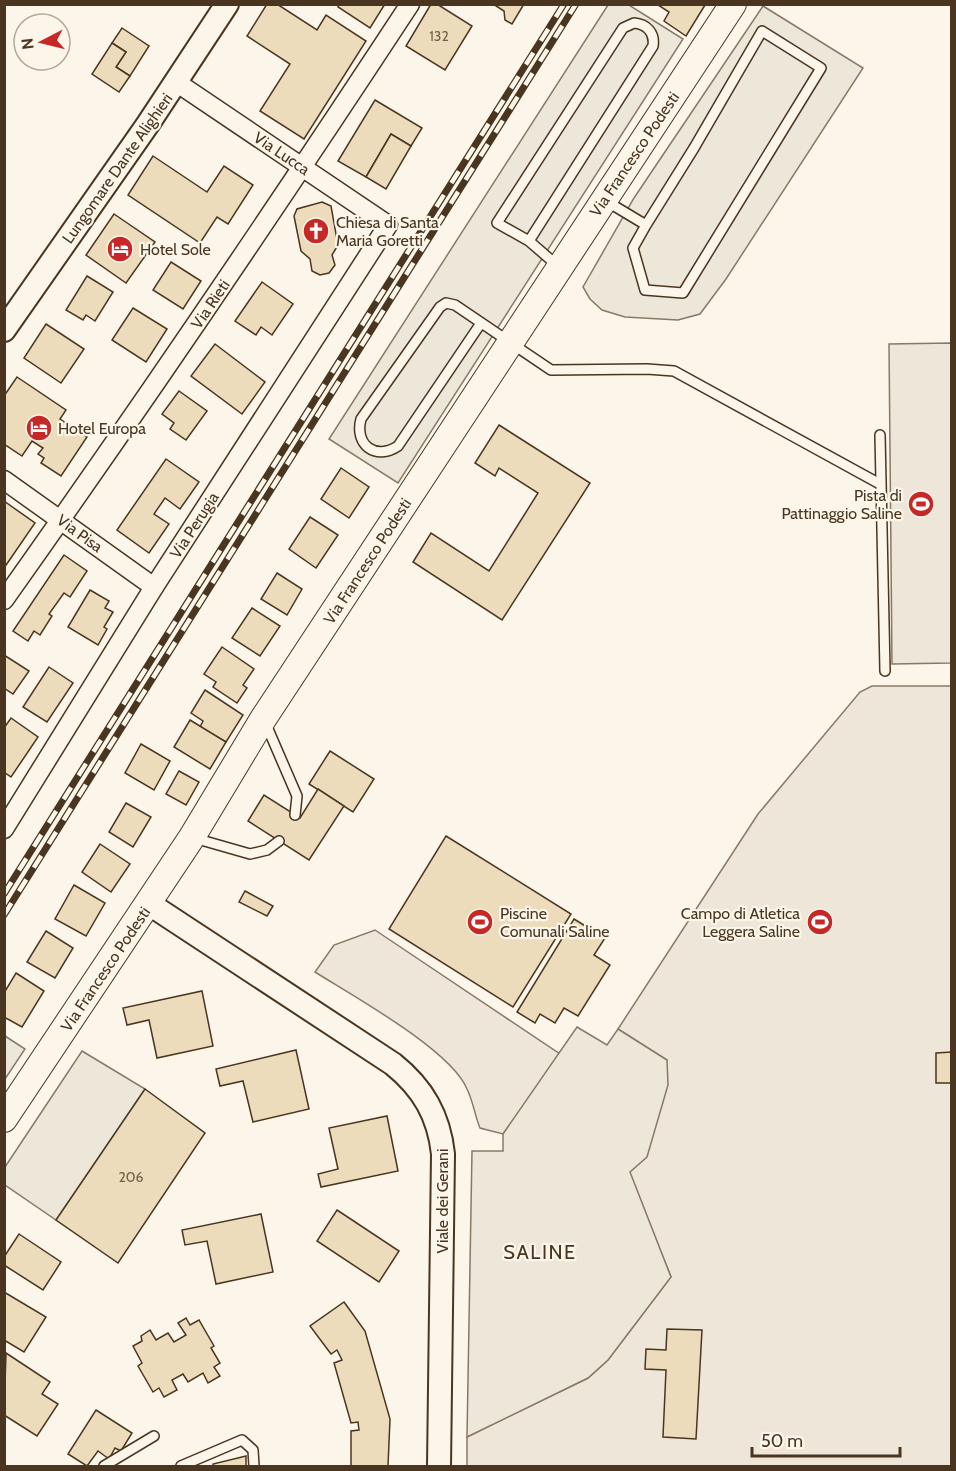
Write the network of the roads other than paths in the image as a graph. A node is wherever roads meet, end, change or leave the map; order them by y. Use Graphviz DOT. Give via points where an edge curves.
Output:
graph roads {
  1 [pos="227,4"];
  2 [pos="410,4"];
  3 [pos="733,4"];
  4 [pos="176,82"];
  5 [pos="303,167"];
  6 [pos="604,200"];
  7 [pos="388,225"];
  8 [pos="646,225"];
  9 [pos="529,241"];
  10 [pos="559,267"];
  11 [pos="481,323"];
  12 [pos="4,330"];
  13 [pos="510,342"];
  14 [pos="880,435"];
  15 [pos="4,480"];
  16 [pos="880,484"];
  17 [pos="61,520"];
  18 [pos="154,587"];
  19 [pos="4,600"];
  20 [pos="885,672"];
  21 [pos="263,718"];
  22 [pos="295,815"];
  23 [pos="4,829"];
  24 [pos="192,837"];
  25 [pos="279,841"];
  26 [pos="148,903"];
  27 [pos="4,1119"];
  28 [pos="154,1436"];
  29 [pos="104,1467"];
  30 [pos="181,1467"];
  31 [pos="254,1467"];
  32 [pos="439,1467"];
  1 -- 4 [label="street, Lungomare Dante Alighieri"];
  2 -- 5 [label="street, Via Rieti"];
  3 -- 6 [label="main road, Via Francesco Podesti"];
  4 -- 5 [label="street, Via Lucca"];
  4 -- 12 [label="street, Lungomare Dante Alighieri"];
  5 -- 7 [label="street, Via Lucca"];
  5 -- 17 [label="street, Via Rieti"];
  6 -- 8 [label="lane"];
  6 -- 10 [label="main road, Via Francesco Podesti"];
  7 -- 18 [label="street, Via Perugia"];
  8 -- 8 [label="lane" via="762,31 821,68 683,293 645,290 633,248"];
  9 -- 9 [label="lane" via="653,46 653,35 646,26 634,23 623,28 497,223"];
  9 -- 10 [label="lane"];
  10 -- 13 [label="main road, Via Francesco Podesti"];
  11 -- 11 [label="lane" via="455,305 447,303 440,307 361,419 361,439 370,449 384,452 398,446"];
  11 -- 13 [label="lane"];
  13 -- 16 [label="lane" via="551,370 674,371"];
  13 -- 21 [label="main road, Via Francesco Podesti"];
  14 -- 16 [label="lane"];
  15 -- 17 [label="street, Via Pisa"];
  16 -- 20 [label="lane"];
  17 -- 18 [label="street, Via Pisa"];
  17 -- 19 [label="street, Via Rieti"];
  18 -- 23 [label="street, Via Perugia"];
  21 -- 22 [label="lane" via="297,796"];
  21 -- 24 [label="main road, Via Francesco Podesti"];
  24 -- 25 [label="lane" via="250,854 267,850"];
  24 -- 26 [label="main road, Via Francesco Podesti"];
  26 -- 27 [label="main road, Via Francesco Podesti"];
  26 -- 32 [label="street, Viale dei Gerani" via="393,1064 428,1102 443,1154"];
  28 -- 29 [label="lane"];
  30 -- 31 [label="lane" via="242,1440 252,1450"];
}
